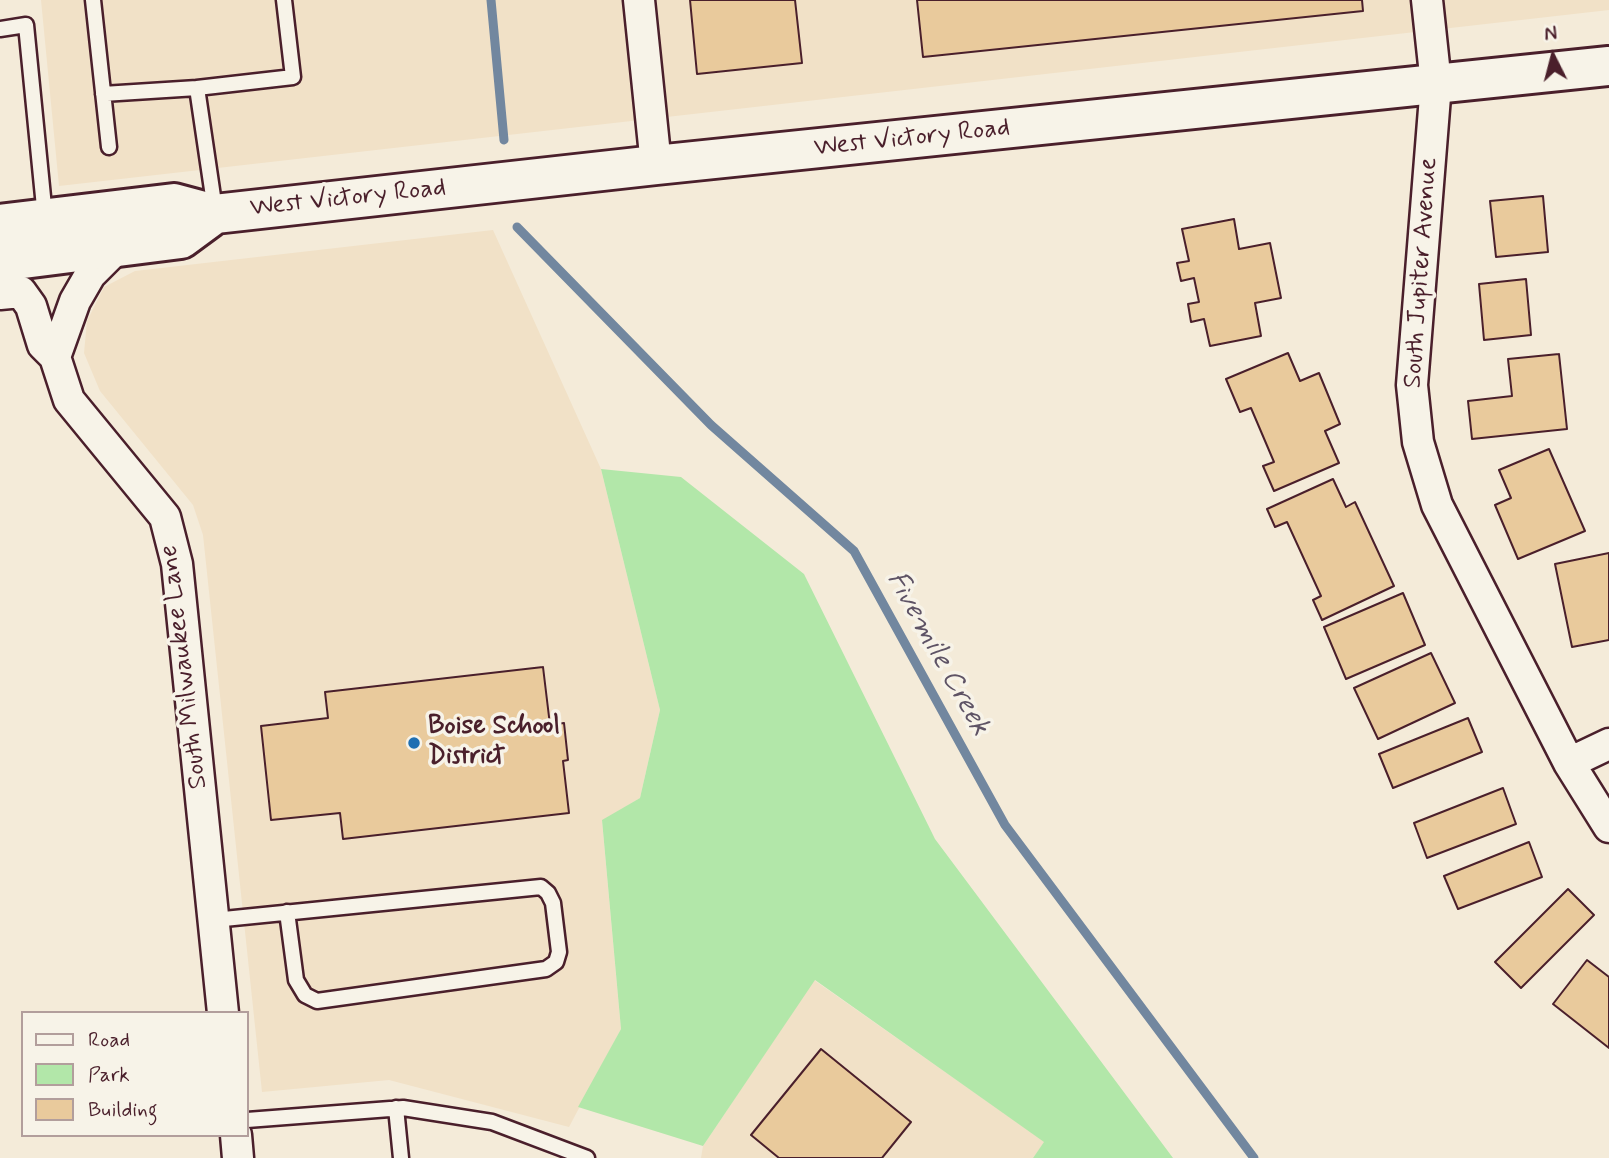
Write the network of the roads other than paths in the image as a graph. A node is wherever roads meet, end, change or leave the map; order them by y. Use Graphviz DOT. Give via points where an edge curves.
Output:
graph roads {
  1 [pos="93,0"];
  2 [pos="284,0"];
  3 [pos="639,0"];
  4 [pos="1427,0"];
  5 [pos="0,29"];
  6 [pos="1609,66"];
  7 [pos="1436,84"];
  8 [pos="197,88"];
  9 [pos="103,94"];
  10 [pos="109,146"];
  11 [pos="656,165"];
  12 [pos="215,214"];
  13 [pos="0,223"];
  14 [pos="48,238"];
  15 [pos="116,249"];
  16 [pos="0,262"];
  17 [pos="0,294"];
  18 [pos="55,358"];
  19 [pos="1609,744"];
  20 [pos="1569,762"];
  21 [pos="1609,827"];
  22 [pos="287,912"];
  23 [pos="214,920"];
  24 [pos="223,1011"];
  25 [pos="396,1108"];
  26 [pos="248,1120"];
  27 [pos="236,1137"];
  28 [pos="239,1158"];
  29 [pos="401,1158"];
  30 [pos="587,1158"];
  1 -- 9 [label="lane"];
  2 -- 8 [label="lane" via="293,78"];
  3 -- 11 [label="street"];
  4 -- 7 [label="street, South Jupiter Avenue"];
  5 -- 14 [label="lane" via="26,25"];
  6 -- 7 [label="main road, West Victory Road"];
  7 -- 11 [label="main road, West Victory Road"];
  7 -- 20 [label="street, South Jupiter Avenue" via="1412,385 1418,442 1437,505"];
  8 -- 9 [label="lane"];
  8 -- 12 [label="lane"];
  9 -- 10 [label="lane"];
  11 -- 12 [label="main road, West Victory Road"];
  12 -- 14 [label="main road, West Victory Road" via="174,203"];
  12 -- 15 [label="main road, West Victory Road" via="181,239"];
  13 -- 14 [label="main road, West Victory Road"];
  14 -- 15 [label="main road, West Victory Road"];
  14 -- 16 [label="main road, West Victory Road"];
  15 -- 18 [label="street" via="90,275 75,301"];
  17 -- 18 [label="street, South Milwaukee Lane" via="21,292 34,311 43,345"];
  18 -- 23 [label="street, South Milwaukee Lane" via="69,400 165,517 177,564"];
  19 -- 20 [label="street"];
  20 -- 21 [label="street, South Jupiter Avenue"];
  22 -- 22 [label="lane" via="541,887 553,903 559,951 556,962 546,970 317,1001 305,995 296,980"];
  22 -- 23 [label="lane"];
  23 -- 24 [label="street, South Milwaukee Lane"];
  25 -- 26 [label="lane"];
  25 -- 29 [label="lane"];
  25 -- 30 [label="lane" via="492,1122"];
  27 -- 28 [label="street"];
}
